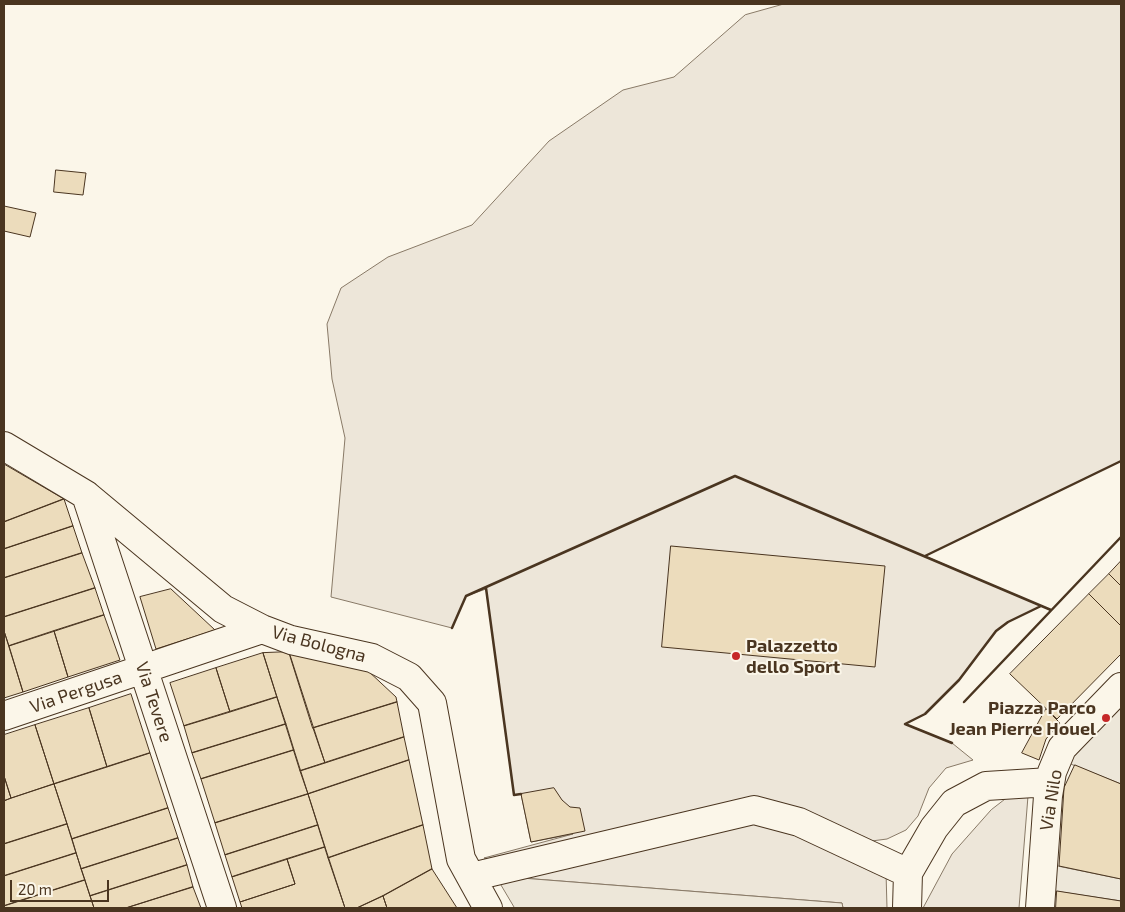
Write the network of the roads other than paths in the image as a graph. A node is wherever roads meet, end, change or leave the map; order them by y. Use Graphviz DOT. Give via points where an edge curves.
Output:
graph roads {
  1 [pos="4,446"];
  2 [pos="86,495"];
  3 [pos="262,629"];
  4 [pos="143,670"];
  5 [pos="1121,688"];
  6 [pos="4,716"];
  7 [pos="1050,782"];
  8 [pos="908,873"];
  9 [pos="471,877"];
  10 [pos="222,908"];
  11 [pos="488,908"];
  12 [pos="907,908"];
  13 [pos="1040,908"];
  1 -- 2 [label="street, Via Bologna"];
  2 -- 3 [label="street, Via Bologna" via="223,610"];
  2 -- 4 [label="street, Via Tevere"];
  3 -- 4 [label="street, Via Pergusa"];
  3 -- 9 [label="street, Via Bologna" via="291,640 372,658 409,677 432,703 461,859"];
  4 -- 6 [label="street, Via Pergusa"];
  4 -- 10 [label="street, Via Tevere"];
  5 -- 7 [label="street, Via Nilo" via="1062,748"];
  7 -- 8 [label="street" via="986,786 954,802 934,828"];
  7 -- 13 [label="street, Via Nilo"];
  8 -- 9 [label="street" via="799,822 754,810"];
  8 -- 12 [label="street"];
  9 -- 11 [label="street, Via Bologna"];
}
